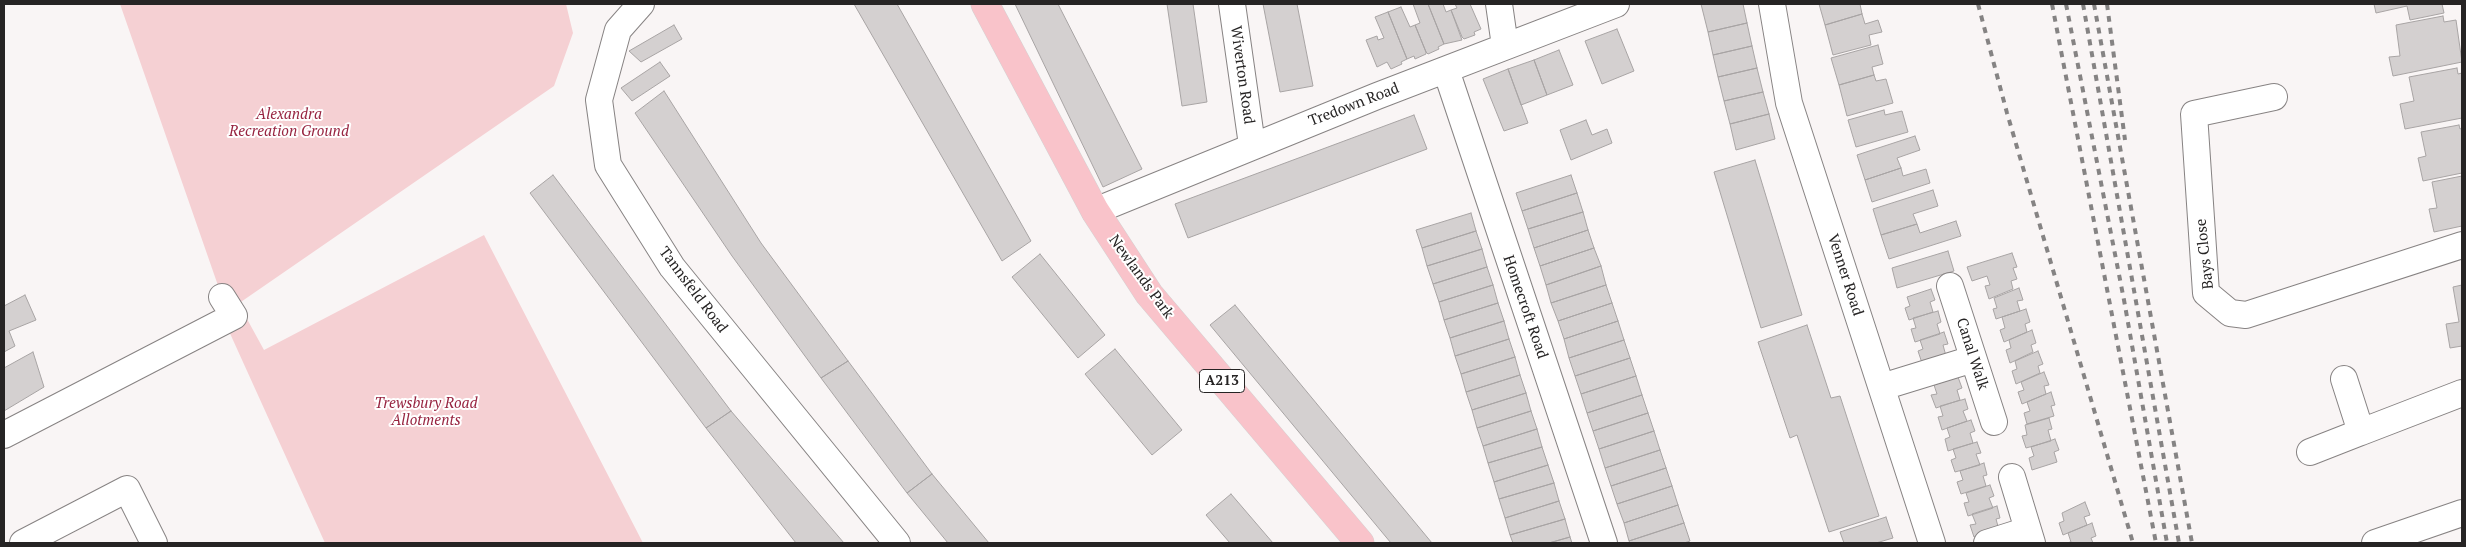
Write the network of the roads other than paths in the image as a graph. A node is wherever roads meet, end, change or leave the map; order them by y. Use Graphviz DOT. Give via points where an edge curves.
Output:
graph roads {
  1 [pos="641,4"];
  2 [pos="986,4"];
  3 [pos="1232,4"];
  4 [pos="1499,4"];
  5 [pos="1616,4"];
  6 [pos="1772,4"];
  7 [pos="1505,46"];
  8 [pos="1446,70"];
  9 [pos="2274,97"];
  10 [pos="1252,146"];
  11 [pos="1095,211"];
  12 [pos="2462,245"];
  13 [pos="1950,286"];
  14 [pos="222,297"];
  15 [pos="1973,359"];
  16 [pos="2344,379"];
  17 [pos="1882,387"];
  18 [pos="2462,393"];
  19 [pos="1994,422"];
  20 [pos="2361,432"];
  21 [pos="4,435"];
  22 [pos="2310,452"];
  23 [pos="2012,477"];
  24 [pos="2462,513"];
  25 [pos="2030,537"];
  26 [pos="894,542"];
  27 [pos="23,543"];
  28 [pos="154,543"];
  29 [pos="1360,543"];
  30 [pos="1604,543"];
  31 [pos="1932,543"];
  32 [pos="1987,543"];
  33 [pos="2375,543"];
  1 -- 26 [label="street, Tannsfeld Road" via="618,30 599,100 608,165 672,267"];
  2 -- 11 [label="main road, Newlands Park / A213"];
  3 -- 10 [label="street, Wiverton Road"];
  4 -- 7 [label="street"];
  5 -- 7 [label="street, Tredown Road"];
  6 -- 17 [label="street, Venner Road" via="1789,103"];
  7 -- 8 [label="street, Tredown Road"];
  8 -- 10 [label="street, Tredown Road"];
  8 -- 30 [label="street, Homecroft Road"];
  9 -- 12 [label="street, Bays Close" via="2194,114 2206,293 2230,313 2246,315"];
  10 -- 11 [label="street, Tredown Road"];
  11 -- 29 [label="main road, Newlands Park / A213" via="1149,294"];
  13 -- 15 [label="street, Canal Walk"];
  14 -- 21 [label="street" via="234,316"];
  15 -- 17 [label="street"];
  15 -- 19 [label="street, Canal Walk"];
  16 -- 20 [label="street"];
  17 -- 31 [label="street, Venner Road"];
  18 -- 20 [label="street"];
  20 -- 22 [label="street"];
  23 -- 25 [label="street"];
  24 -- 33 [label="street"];
  25 -- 32 [label="street"];
  27 -- 28 [label="street" via="127,488"];
}
